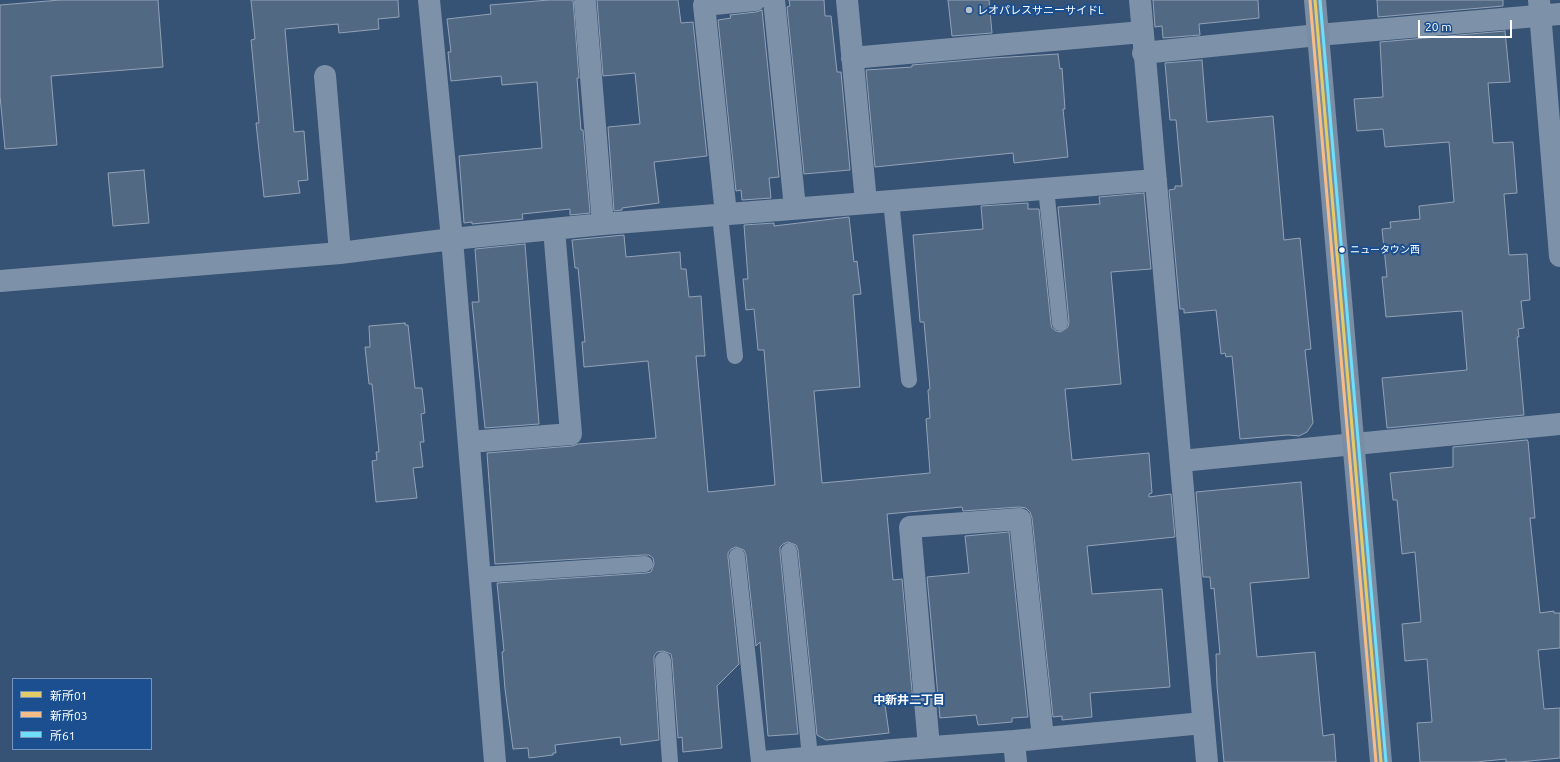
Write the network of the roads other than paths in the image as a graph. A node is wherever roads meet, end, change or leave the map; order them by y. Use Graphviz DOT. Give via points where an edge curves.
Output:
graph roads {
  1 [pos="429,0"];
  2 [pos="755,0"];
  3 [pos="774,0"];
  4 [pos="847,0"];
  5 [pos="1140,0"];
  6 [pos="1315,0"];
  7 [pos="585,3"];
  8 [pos="1547,10"];
  9 [pos="1142,32"];
  10 [pos="1318,35"];
  11 [pos="1144,53"];
  12 [pos="852,58"];
  13 [pos="325,76"];
  14 [pos="1156,180"];
  15 [pos="1046,188"];
  16 [pos="891,200"];
  17 [pos="866,202"];
  18 [pos="796,208"];
  19 [pos="723,214"];
  20 [pos="603,224"];
  21 [pos="554,229"];
  22 [pos="452,239"];
  23 [pos="340,253"];
  24 [pos="1560,256"];
  25 [pos="0,281"];
  26 [pos="1060,323"];
  27 [pos="735,356"];
  28 [pos="909,380"];
  29 [pos="1560,424"];
  30 [pos="469,442"];
  31 [pos="1353,445"];
  32 [pos="1181,461"];
  33 [pos="789,551"];
  34 [pos="737,556"];
  35 [pos="645,564"];
  36 [pos="480,576"];
  37 [pos="663,660"];
  38 [pos="1203,723"];
  39 [pos="1043,738"];
  40 [pos="929,747"];
  41 [pos="1015,752"];
  42 [pos="893,756"];
  43 [pos="810,757"];
  44 [pos="495,762"];
  45 [pos="670,762"];
  46 [pos="759,762"];
  47 [pos="762,762"];
  48 [pos="1207,762"];
  49 [pos="1381,762"];
  1 -- 22 [label="street"];
  2 -- 19 [label="street" via="704,4"];
  3 -- 18 [label="street"];
  4 -- 12 [label="street"];
  5 -- 9 [label="street"];
  6 -- 10 [label="street"];
  7 -- 20 [label="street"];
  8 -- 10 [label="street"];
  8 -- 24 [label="street"];
  9 -- 11 [label="street"];
  9 -- 12 [label="street"];
  10 -- 11 [label="street"];
  10 -- 31 [label="street"];
  11 -- 14 [label="street"];
  12 -- 17 [label="street"];
  13 -- 23 [label="street"];
  14 -- 15 [label="street"];
  14 -- 32 [label="street"];
  15 -- 16 [label="street"];
  15 -- 26 [label="lane"];
  16 -- 17 [label="street"];
  16 -- 28 [label="lane"];
  17 -- 18 [label="street"];
  18 -- 19 [label="street"];
  19 -- 20 [label="street"];
  19 -- 27 [label="lane"];
  20 -- 21 [label="street"];
  21 -- 22 [label="street"];
  21 -- 30 [label="street" via="571,434"];
  22 -- 23 [label="street"];
  22 -- 30 [label="street"];
  23 -- 25 [label="street"];
  29 -- 31 [label="street"];
  30 -- 36 [label="street"];
  31 -- 32 [label="street"];
  31 -- 49 [label="street"];
  32 -- 38 [label="street"];
  33 -- 43 [label="lane"];
  34 -- 46 [label="lane"];
  35 -- 36 [label="lane"];
  36 -- 44 [label="street"];
  37 -- 45 [label="lane"];
  38 -- 39 [label="street"];
  38 -- 48 [label="street"];
  39 -- 40 [label="street" via="1020,519 910,527"];
  39 -- 41 [label="street"];
  40 -- 41 [label="street"];
  40 -- 42 [label="street"];
  42 -- 43 [label="street"];
  43 -- 47 [label="street"];
}
